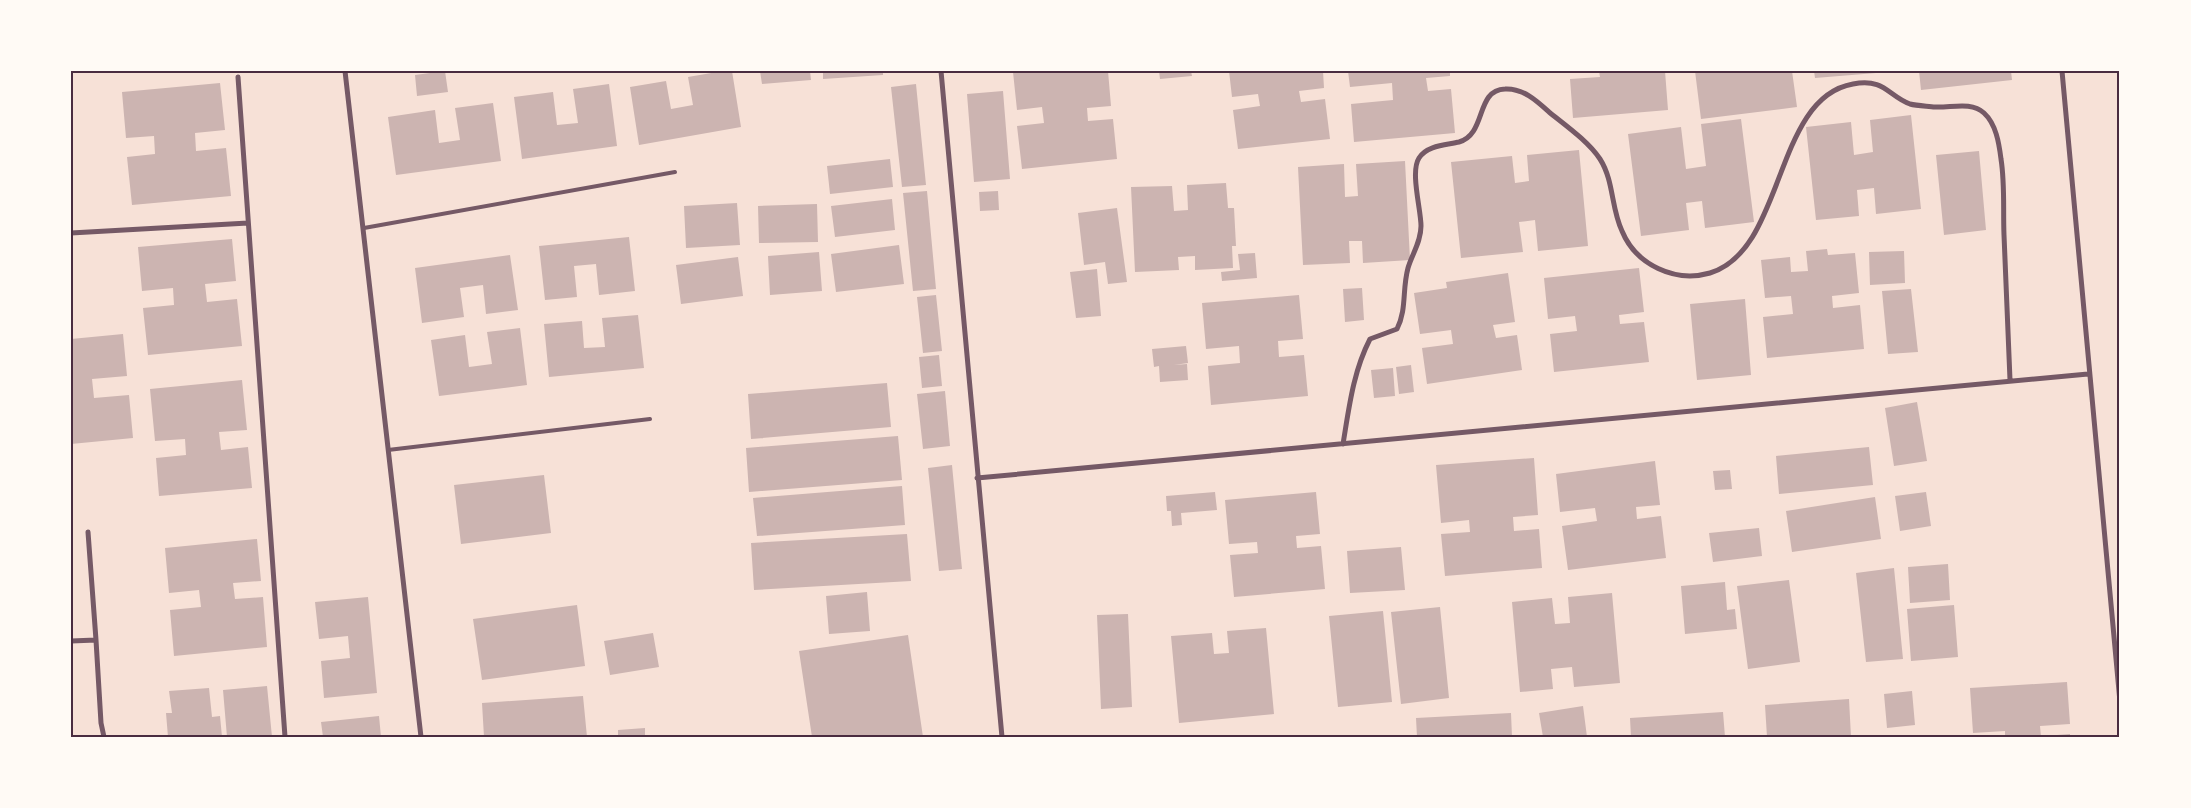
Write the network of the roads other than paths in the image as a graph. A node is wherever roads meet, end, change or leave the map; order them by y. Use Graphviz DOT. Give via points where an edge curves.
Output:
graph roads {
  1 [pos="345,71"];
  2 [pos="941,71"];
  3 [pos="2062,71"];
  4 [pos="238,78"];
  5 [pos="676,172"];
  6 [pos="248,223"];
  7 [pos="364,228"];
  8 [pos="71,232"];
  9 [pos="2088,374"];
  10 [pos="2010,380"];
  11 [pos="650,418"];
  12 [pos="1343,444"];
  13 [pos="388,450"];
  14 [pos="977,478"];
  15 [pos="88,532"];
  16 [pos="96,640"];
  17 [pos="71,641"];
  18 [pos="2120,702"];
  19 [pos="104,737"];
  20 [pos="285,737"];
  21 [pos="421,737"];
  22 [pos="1002,737"];
  1 -- 7 [label="street"];
  2 -- 14 [label="street"];
  3 -- 9 [label="street"];
  4 -- 6 [label="street"];
  5 -- 7 [label="lane"];
  6 -- 8 [label="street"];
  6 -- 20 [label="street"];
  7 -- 13 [label="street"];
  9 -- 10 [label="street"];
  9 -- 18 [label="street"];
  10 -- 12 [label="street"];
  10 -- 12 [label="street" via="2002,162 1993,125 1978,108 1938,108 1909,103 1885,87 1870,84 1852,84 1836,90 1820,100 1807,116 1796,135 1769,206 1734,260 1711,272 1683,276 1654,269 1627,239 1622,231 1609,178 1599,157 1531,97 1504,89 1494,92 1486,100 1473,134 1463,141 1426,151 1418,159 1416,174 1421,228 1417,249 1408,267 1404,316 1397,329 1370,340 1362,356 1355,376"];
  11 -- 13 [label="lane"];
  12 -- 14 [label="street"];
  13 -- 21 [label="street"];
  14 -- 22 [label="street"];
  15 -- 16 [label="street"];
  16 -- 17 [label="street"];
  16 -- 19 [label="street"];
}
